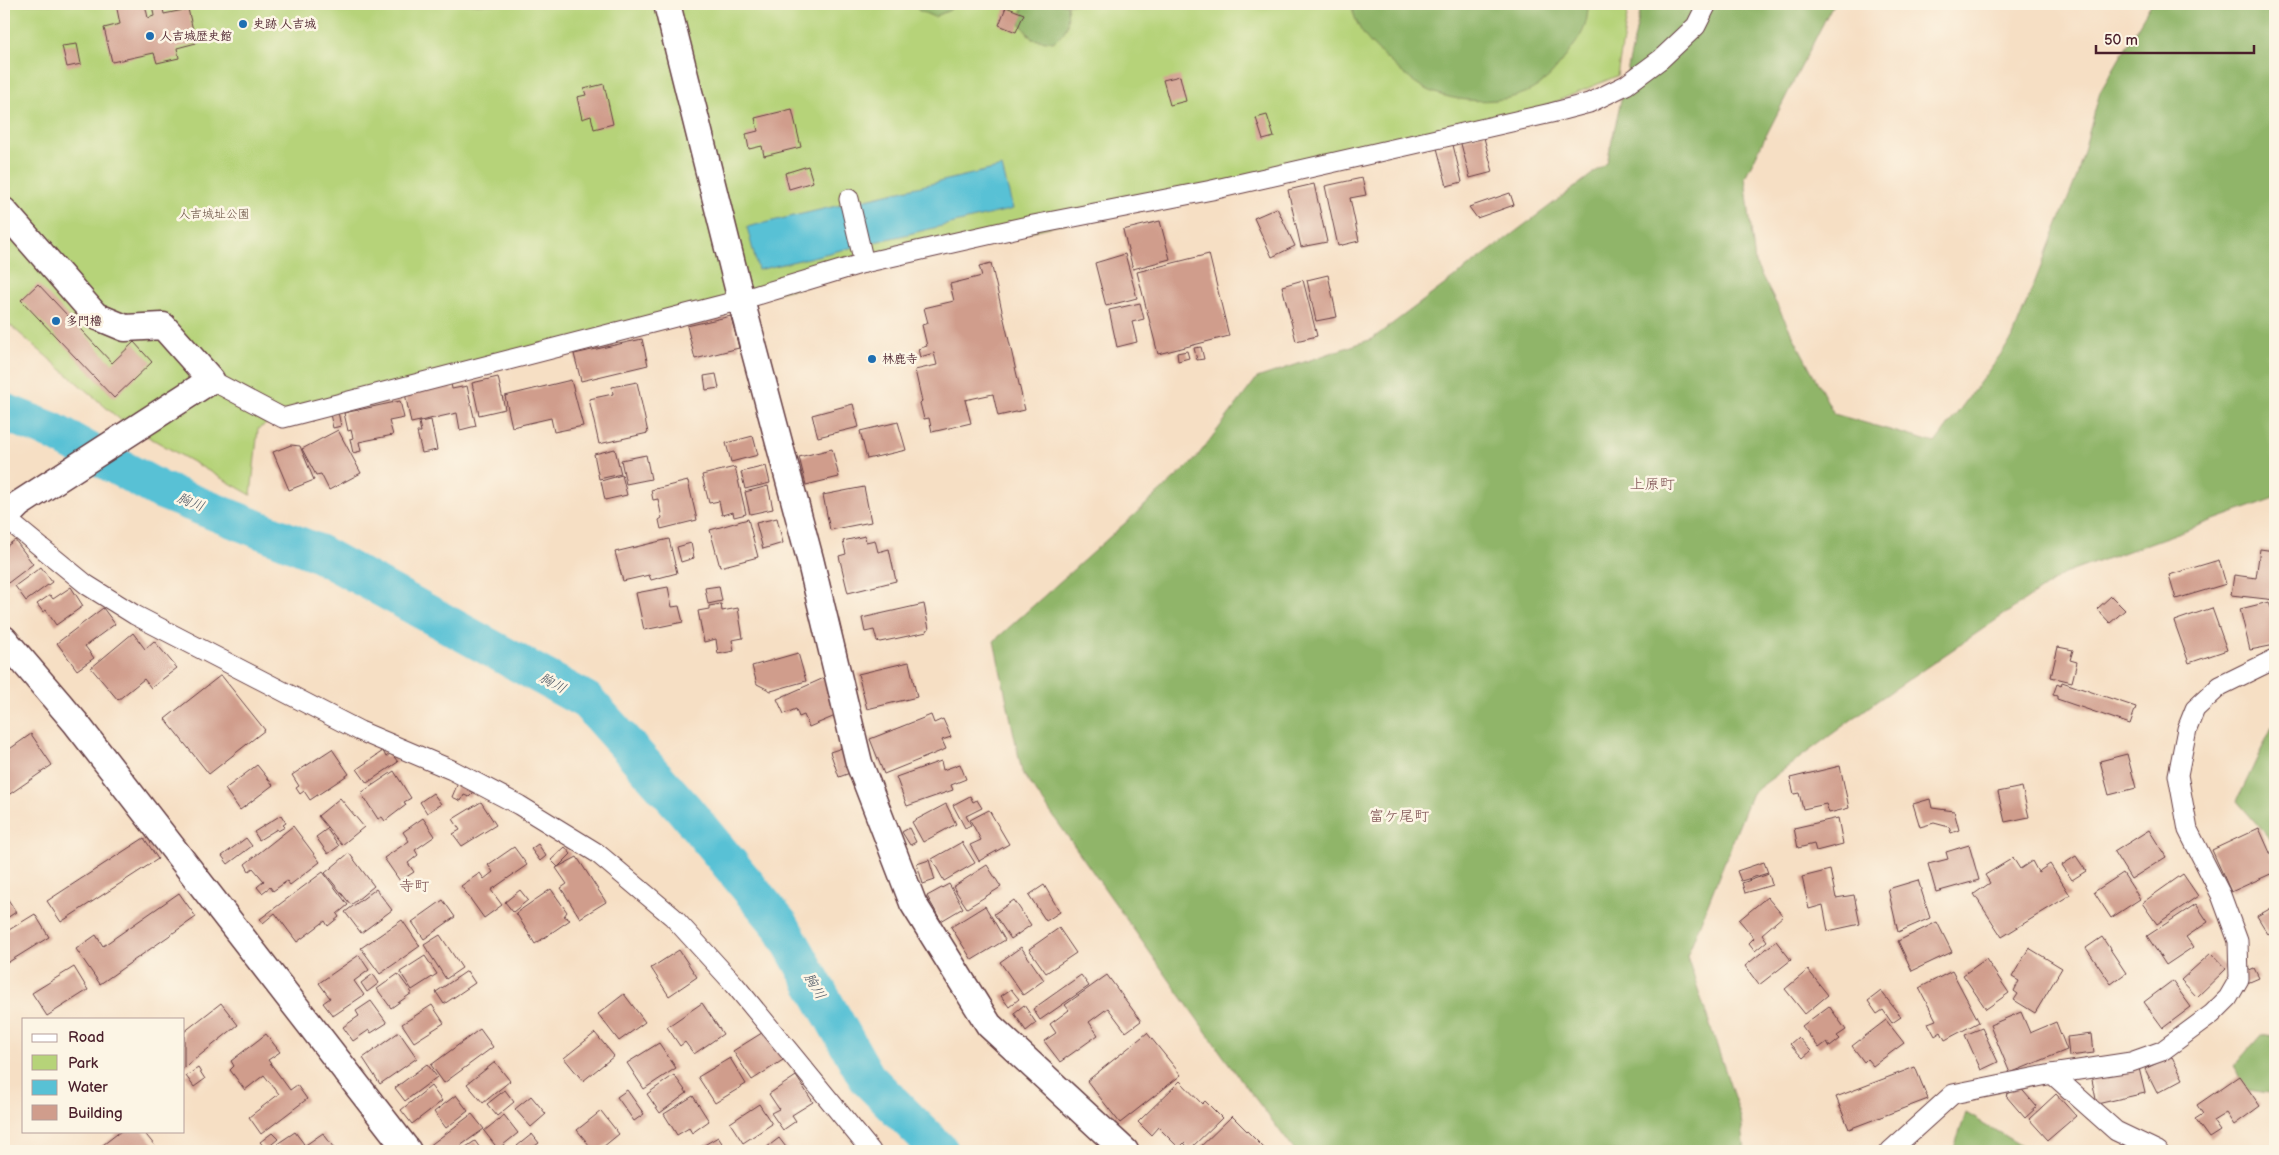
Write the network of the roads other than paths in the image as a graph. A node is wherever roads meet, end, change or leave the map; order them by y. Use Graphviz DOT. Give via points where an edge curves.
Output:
graph roads {
  1 [pos="667,4"];
  2 [pos="1707,4"];
  3 [pos="849,199"];
  4 [pos="4,211"];
  5 [pos="862,256"];
  6 [pos="741,300"];
  7 [pos="210,380"];
  8 [pos="8,514"];
  9 [pos="4,638"];
  10 [pos="2275,659"];
  11 [pos="2052,1074"];
  12 [pos="408,1151"];
  13 [pos="871,1151"];
  14 [pos="1125,1151"];
  15 [pos="1890,1151"];
  16 [pos="2158,1151"];
  1 -- 6 [label="street"];
  2 -- 5 [label="street" via="1696,26 1661,59 1626,85 1589,103 1212,190"];
  3 -- 5 [label="street"];
  4 -- 7 [label="street" via="96,316 125,328 162,326"];
  5 -- 6 [label="street"];
  6 -- 7 [label="street" via="283,418"];
  6 -- 14 [label="street" via="810,559 859,763 913,903 989,1025"];
  7 -- 8 [label="street"];
  8 -- 13 [label="street" via="87,585 135,615 360,731 452,770 519,805 597,853 673,917 734,984"];
  9 -- 12 [label="street" via="75,722"];
  10 -- 11 [label="street" via="2220,686 2195,709 2187,729 2178,775 2188,830 2221,895 2238,941 2239,978 2228,998 2212,1014 2162,1051 2131,1062"];
  11 -- 15 [label="street" via="1953,1094"];
  11 -- 16 [label="street" via="2116,1132"];
}
